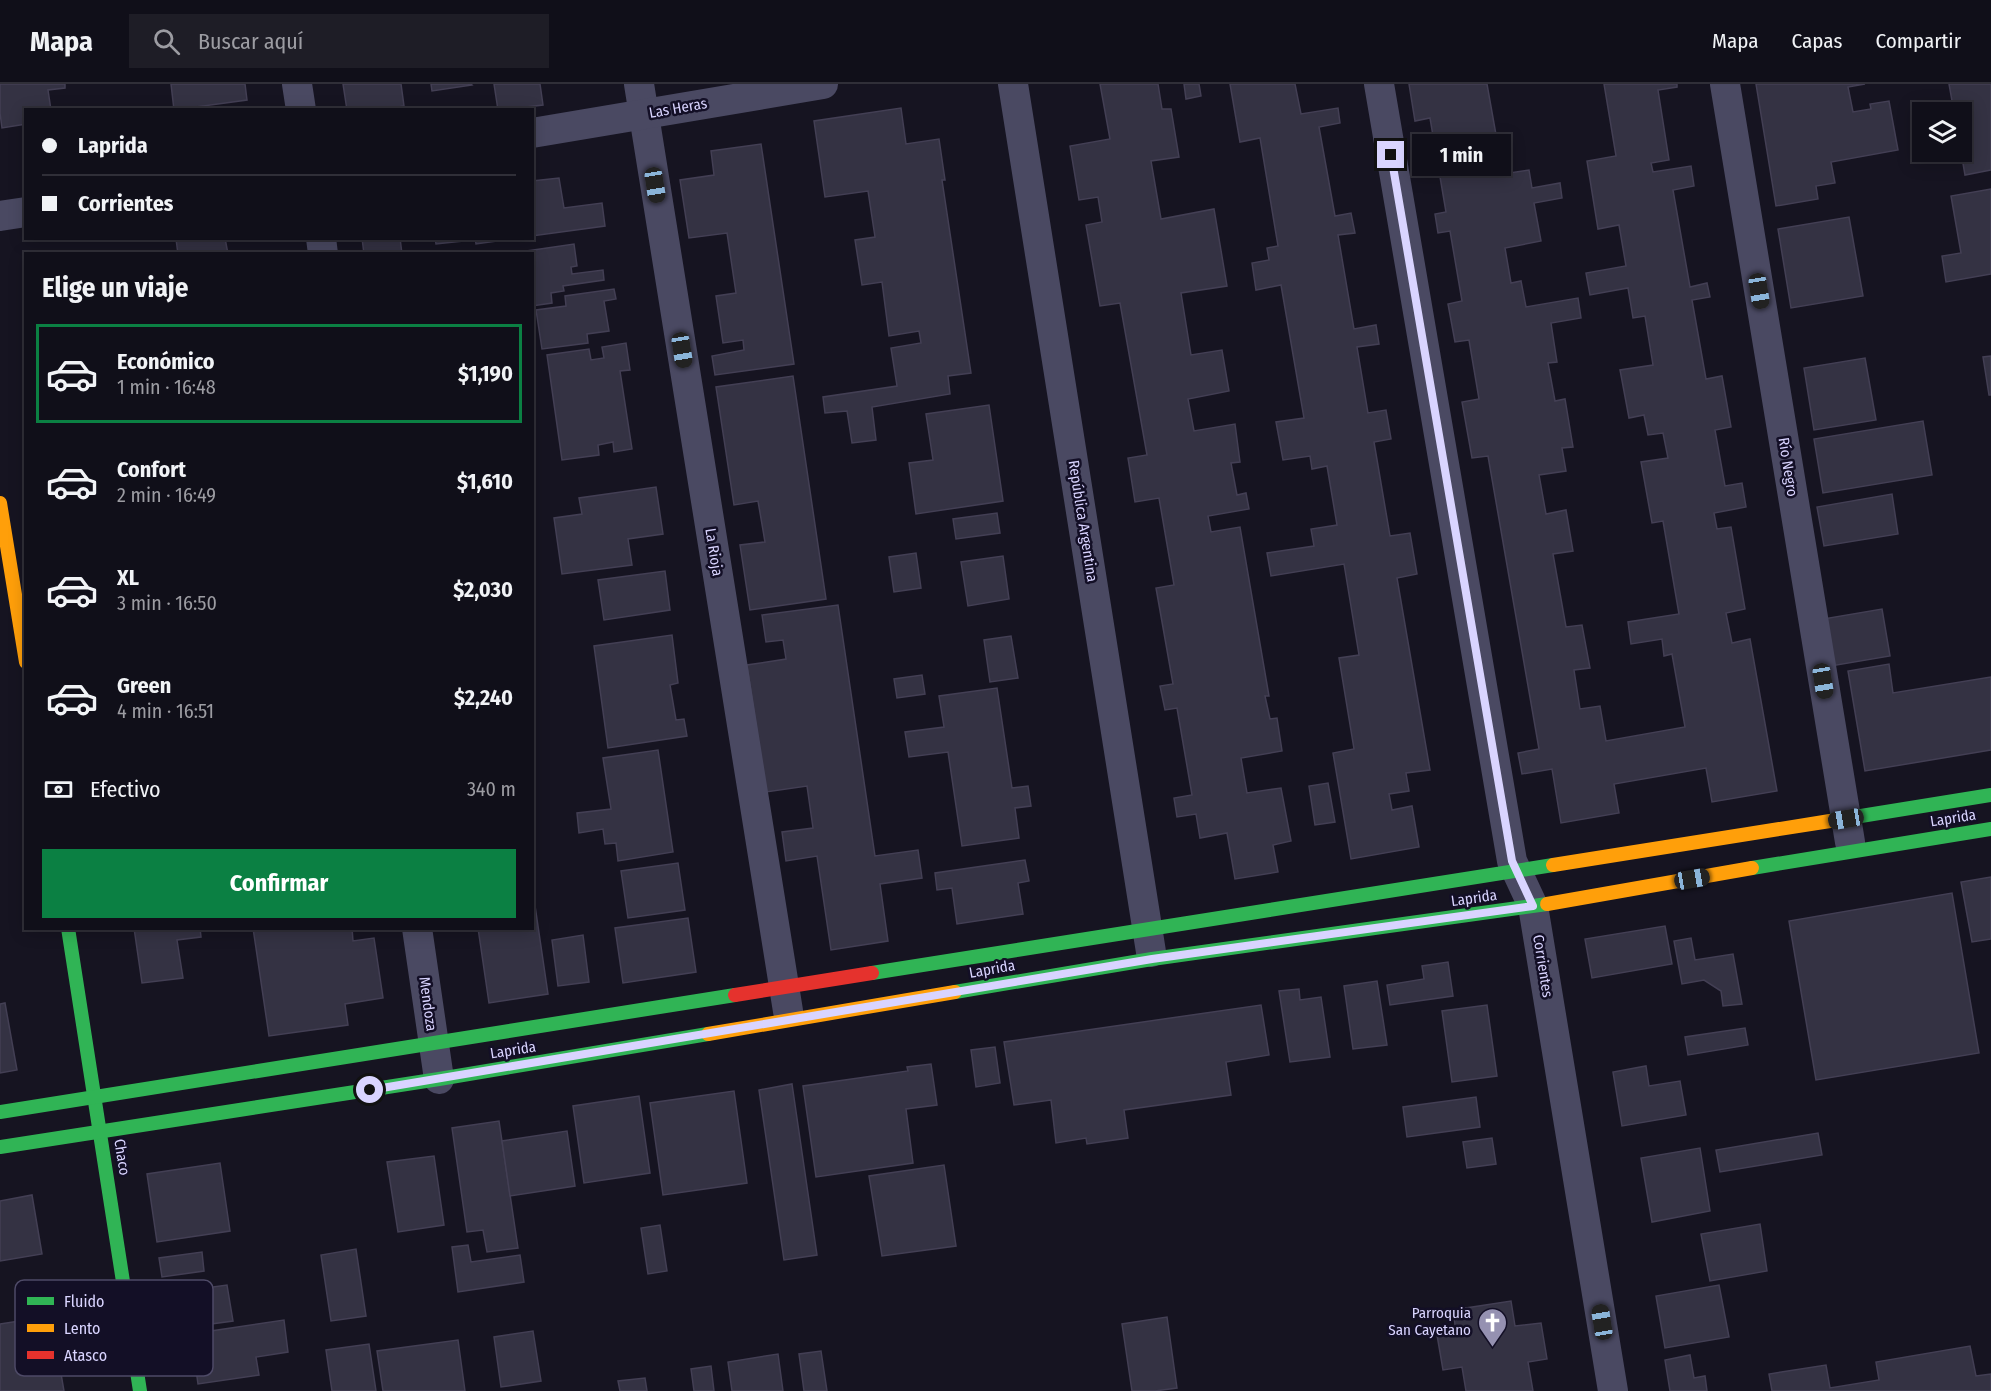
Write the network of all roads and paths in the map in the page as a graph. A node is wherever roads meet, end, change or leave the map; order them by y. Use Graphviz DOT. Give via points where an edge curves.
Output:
graph roads {
  1 [pos="297,84"];
  2 [pos="639,84"];
  3 [pos="823,84"];
  4 [pos="1013,84"];
  5 [pos="1379,84"];
  6 [pos="1725,84"];
  7 [pos="301,108"];
  8 [pos="644,114"];
  9 [pos="534,133"];
  10 [pos="24,212"];
  11 [pos="0,216"];
  12 [pos="1,519"];
  13 [pos="24,651"];
  14 [pos="1991,795"];
  15 [pos="1846,819"];
  16 [pos="1991,829"];
  17 [pos="1851,851"];
  18 [pos="1517,871"];
  19 [pos="1533,906"];
  20 [pos="68,930"];
  21 [pos="417,930"];
  22 [pos="1148,930"];
  23 [pos="1152,959"];
  24 [pos="784,987"];
  25 [pos="789,1021"];
  26 [pos="434,1043"];
  27 [pos="438,1079"];
  28 [pos="95,1097"];
  29 [pos="0,1112"];
  30 [pos="101,1131"];
  31 [pos="0,1147"];
  32 [pos="123,1280"];
  33 [pos="138,1376"];
  34 [pos="140,1391"];
  35 [pos="1613,1391"];
  1 -- 7 [label="street"];
  2 -- 8 [label="street, La Rioja"];
  3 -- 8 [label="street, Las Heras"];
  4 -- 22 [label="street, República Argentina"];
  5 -- 18 [label="street, Corrientes" via="1512,861"];
  6 -- 15 [label="street, Río Negro"];
  8 -- 9 [label="street, Las Heras"];
  8 -- 24 [label="street, La Rioja"];
  10 -- 11 [label="street"];
  12 -- 13 [label="main road"];
  14 -- 15 [label="main road, Laprida"];
  15 -- 17 [label="street, Río Negro"];
  15 -- 18 [label="main road, Laprida"];
  16 -- 17 [label="main road, Laprida"];
  17 -- 19 [label="main road, Laprida"];
  18 -- 19 [label="street, Corrientes"];
  18 -- 22 [label="main road, Laprida"];
  19 -- 23 [label="main road, Laprida"];
  19 -- 35 [label="street, Corrientes"];
  20 -- 28 [label="main road, Chaco"];
  21 -- 26 [label="street, Mendoza"];
  22 -- 23 [label="street, República Argentina"];
  22 -- 24 [label="main road, Laprida"];
  23 -- 25 [label="main road, Laprida"];
  24 -- 25 [label="street, La Rioja"];
  24 -- 26 [label="main road, Laprida"];
  25 -- 27 [label="main road, Laprida"];
  26 -- 27 [label="street, Mendoza"];
  26 -- 28 [label="main road, Laprida"];
  27 -- 30 [label="main road, Laprida"];
  28 -- 29 [label="main road, Laprida"];
  28 -- 30 [label="main road, Chaco"];
  30 -- 31 [label="main road, Laprida"];
  30 -- 32 [label="main road, Chaco"];
  33 -- 34 [label="main road, Chaco"];
}
